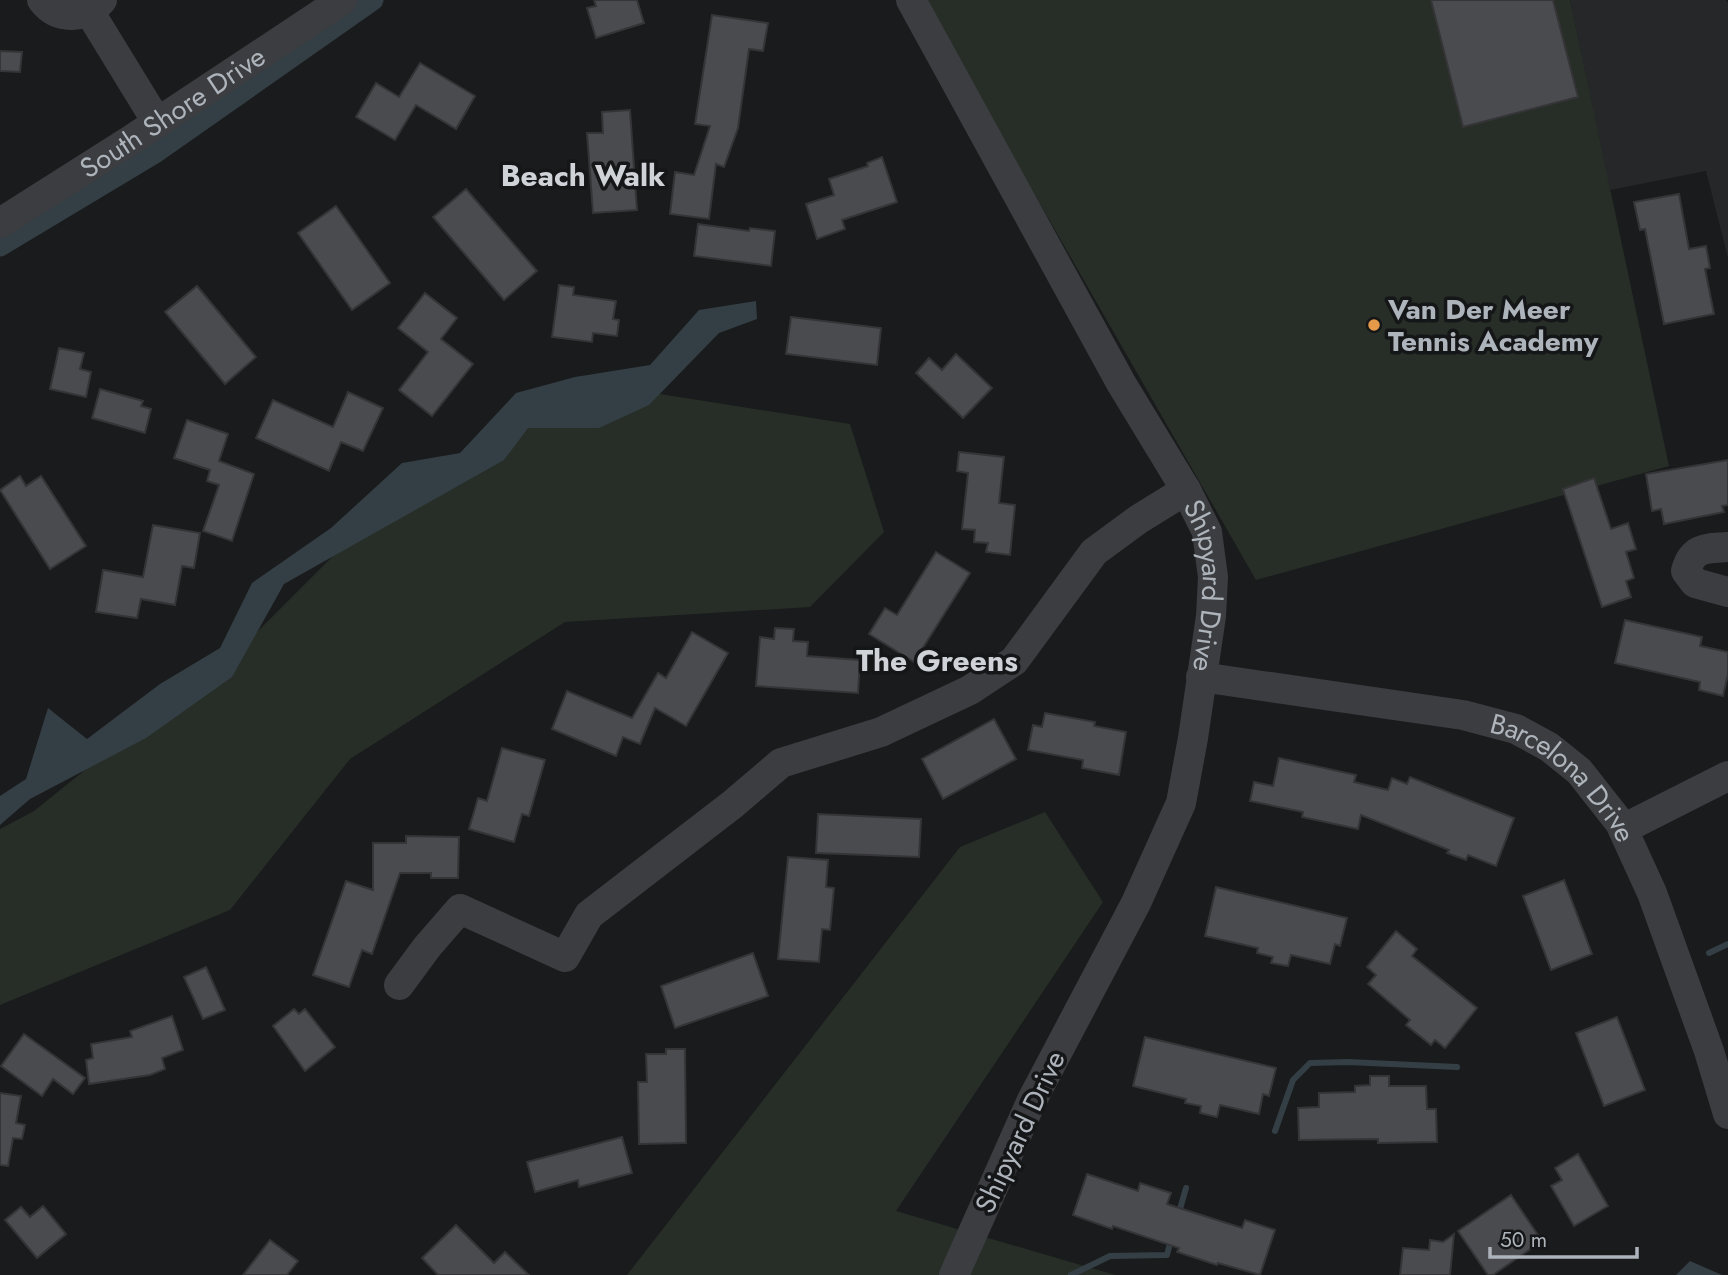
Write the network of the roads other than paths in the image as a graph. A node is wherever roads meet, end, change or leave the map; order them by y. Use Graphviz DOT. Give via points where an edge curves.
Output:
graph roads {
  1 [pos="42,0"];
  2 [pos="342,0"];
  3 [pos="911,0"];
  4 [pos="96,6"];
  5 [pos="157,122"];
  6 [pos="0,223"];
  7 [pos="1186,489"];
  8 [pos="1728,547"];
  9 [pos="1728,592"];
  10 [pos="1201,677"];
  11 [pos="1728,776"];
  12 [pos="1623,829"];
  13 [pos="399,985"];
  14 [pos="1728,1114"];
  15 [pos="954,1275"];
  1 -- 4 [label="street" via="60,14 75,16"];
  2 -- 5 [label="street, South Shore Drive"];
  3 -- 7 [label="street, Shipyard Drive" via="1121,383"];
  4 -- 5 [label="street"];
  5 -- 6 [label="street, South Shore Drive"];
  7 -- 10 [label="street, Shipyard Drive" via="1207,533 1213,578"];
  7 -- 13 [label="street" via="1094,552 1014,661 970,690 881,732 781,763 589,915 565,957 460,909"];
  8 -- 9 [label="street" via="1698,551 1686,571 1695,583"];
  10 -- 12 [label="street, Barcelona Drive" via="1463,715 1516,729 1579,771"];
  10 -- 15 [label="street, Shipyard Drive" via="1181,803 1136,903 1032,1100"];
  11 -- 12 [label="street"];
  12 -- 14 [label="street, Barcelona Drive" via="1652,893"];
}
